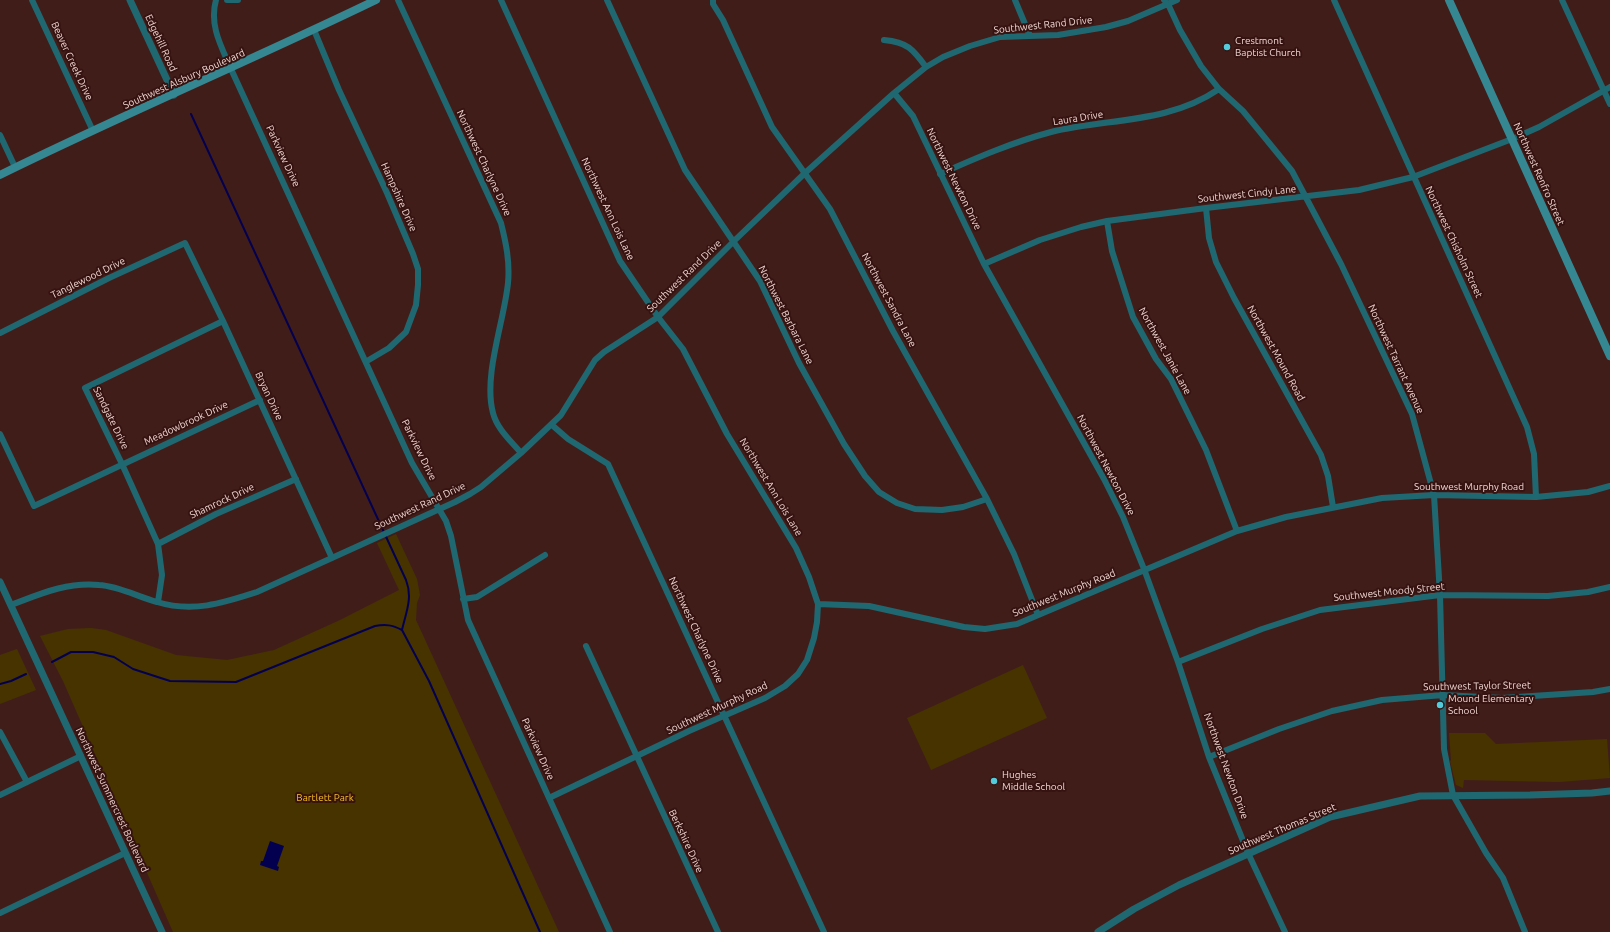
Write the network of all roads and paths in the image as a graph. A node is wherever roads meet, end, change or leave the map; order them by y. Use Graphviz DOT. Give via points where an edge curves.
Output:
graph roads {
  1 [pos="32,0"];
  2 [pos="130,0"];
  3 [pos="216,0"];
  4 [pos="228,0"];
  5 [pos="238,0"];
  6 [pos="376,0"];
  7 [pos="398,0"];
  8 [pos="501,0"];
  9 [pos="607,0"];
  10 [pos="713,0"];
  11 [pos="1015,0"];
  12 [pos="1177,0"];
  13 [pos="1334,0"];
  14 [pos="1449,0"];
  15 [pos="1562,0"];
  16 [pos="1166,2"];
  17 [pos="314,30"];
  18 [pos="1030,36"];
  19 [pos="884,40"];
  20 [pos="926,67"];
  21 [pos="231,69"];
  22 [pos="1610,87"];
  23 [pos="1219,89"];
  24 [pos="1603,91"];
  25 [pos="894,93"];
  26 [pos="174,95"];
  27 [pos="1610,104"];
  28 [pos="93,131"];
  29 [pos="0,135"];
  30 [pos="1512,139"];
  31 [pos="15,167"];
  32 [pos="805,173"];
  33 [pos="940,174"];
  34 [pos="0,175"];
  35 [pos="1413,177"];
  36 [pos="1306,197"];
  37 [pos="1206,208"];
  38 [pos="1107,221"];
  39 [pos="734,241"];
  40 [pos="185,243"];
  41 [pos="984,264"];
  42 [pos="658,317"];
  43 [pos="223,321"];
  44 [pos="0,333"];
  45 [pos="1610,356"];
  46 [pos="367,361"];
  47 [pos="260,400"];
  48 [pos="552,425"];
  49 [pos="0,434"];
  50 [pos="521,453"];
  51 [pos="122,464"];
  52 [pos="296,479"];
  53 [pos="1610,486"];
  54 [pos="1434,495"];
  55 [pos="1536,497"];
  56 [pos="988,499"];
  57 [pos="1333,507"];
  58 [pos="439,509"];
  59 [pos="1237,531"];
  60 [pos="158,544"];
  61 [pos="545,555"];
  62 [pos="332,558"];
  63 [pos="1144,569"];
  64 [pos="0,582"];
  65 [pos="1610,587"];
  66 [pos="1440,595"];
  67 [pos="463,599"];
  68 [pos="158,602"];
  69 [pos="818,604"];
  70 [pos="11,605"];
  71 [pos="1038,615"];
  72 [pos="586,646"];
  73 [pos="1178,662"];
  74 [pos="1610,689"];
  75 [pos="1443,695"];
  76 [pos="725,717"];
  77 [pos="0,732"];
  78 [pos="81,756"];
  79 [pos="1209,757"];
  80 [pos="636,758"];
  81 [pos="27,782"];
  82 [pos="1610,791"];
  83 [pos="0,795"];
  84 [pos="1453,795"];
  85 [pos="549,798"];
  86 [pos="125,853"];
  87 [pos="1248,853"];
  88 [pos="0,913"];
  89 [pos="162,932"];
  90 [pos="610,932"];
  91 [pos="718,932"];
  92 [pos="824,932"];
  93 [pos="1098,932"];
  94 [pos="1285,932"];
  95 [pos="1525,932"];
  1 -- 28 [label="street, Beaver Creek Drive"];
  2 -- 26 [label="street, Edgehill Road"];
  3 -- 21 [label="street, Parkview Drive" via="213,17 215,31"];
  4 -- 5 [label="street"];
  6 -- 17 [label="main road, Southwest Alsbury Boulevard"];
  7 -- 50 [label="street, Northwest Charlyne Drive" via="501,223 509,263 508,282 494,361 491,399 500,428"];
  8 -- 42 [label="street, Northwest Ann Lois Lane" via="620,261"];
  9 -- 39 [label="street, Northwest Barbara Lane" via="685,170"];
  10 -- 32 [label="street, Northwest Sandra Lane" via="772,127"];
  11 -- 18 [label="street"];
  12 -- 16 [label="street, Southwest Rand Drive"];
  13 -- 35 [label="street, Northwest Chisholm Street"];
  14 -- 30 [label="main road, Northwest Renfro Street"];
  15 -- 24 [label="street"];
  16 -- 18 [label="street, Southwest Rand Drive" via="1128,21 1106,27 1058,35"];
  16 -- 23 [label="street, Northwest Tarrant Avenue" via="1198,60"];
  17 -- 21 [label="main road, Southwest Alsbury Boulevard"];
  17 -- 46 [label="street, Hampshire Drive" via="418,269 416,305 406,332 389,348"];
  18 -- 20 [label="street, Southwest Rand Drive" via="985,42 943,57"];
  19 -- 20 [label="street" via="896,41 910,48"];
  20 -- 25 [label="street, Southwest Rand Drive"];
  21 -- 26 [label="main road, Southwest Alsbury Boulevard"];
  21 -- 46 [label="street, Parkview Drive"];
  22 -- 24 [label="street, Southwest Cindy Lane"];
  23 -- 33 [label="street, Laura Drive" via="1207,97 1165,114 1051,132 1005,147"];
  23 -- 36 [label="street, Northwest Tarrant Avenue" via="1273,147 1292,171"];
  24 -- 27 [label="street"];
  24 -- 30 [label="street, Southwest Cindy Lane"];
  25 -- 32 [label="street, Southwest Rand Drive"];
  25 -- 33 [label="street, Northwest Newton Drive" via="913,116"];
  26 -- 28 [label="main road, Southwest Alsbury Boulevard"];
  28 -- 31 [label="main road, Southwest Alsbury Boulevard"];
  29 -- 31 [label="street"];
  30 -- 35 [label="street, Southwest Cindy Lane"];
  30 -- 45 [label="main road, Northwest Renfro Street"];
  31 -- 34 [label="main road, Southwest Alsbury Boulevard"];
  32 -- 39 [label="street, Southwest Rand Drive"];
  32 -- 56 [label="street, Northwest Sandra Lane" via="830,209 893,332"];
  33 -- 41 [label="street, Northwest Newton Drive"];
  35 -- 36 [label="street, Southwest Cindy Lane" via="1359,190"];
  35 -- 55 [label="street, Northwest Chisholm Street" via="1527,427 1534,454"];
  36 -- 37 [label="street, Southwest Cindy Lane"];
  36 -- 54 [label="street, Northwest Tarrant Avenue" via="1341,264 1412,414"];
  37 -- 38 [label="street, Southwest Cindy Lane"];
  37 -- 57 [label="street, Northwest Mound Road" via="1209,238 1216,262 1321,455 1328,476"];
  38 -- 41 [label="street, Southwest Cindy Lane" via="1040,240"];
  38 -- 59 [label="street, Northwest Janie Lane" via="1112,252 1133,317 1156,359 1171,379 1206,450"];
  39 -- 42 [label="street, Southwest Rand Drive"];
  39 -- 56 [label="street, Northwest Barbara Lane" via="760,281 799,363 844,444 879,492 897,503 915,509 942,510"];
  40 -- 43 [label="street, Bryan Drive"];
  40 -- 44 [label="street, Tanglewood Drive"];
  41 -- 63 [label="street, Northwest Newton Drive" via="1104,479"];
  42 -- 48 [label="street, Southwest Rand Drive" via="595,360 568,405"];
  42 -- 69 [label="street, Northwest Ann Lois Lane" via="683,349 727,434 796,548"];
  43 -- 47 [label="street, Bryan Drive"];
  43 -- 51 [label="street, Sandgate Drive" via="85,388"];
  46 -- 58 [label="street, Parkview Drive" via="412,463"];
  47 -- 51 [label="street, Meadowbrook Drive"];
  47 -- 52 [label="street, Bryan Drive"];
  48 -- 50 [label="street, Southwest Rand Drive"];
  48 -- 76 [label="street, Northwest Charlyne Drive" via="568,439 608,464"];
  49 -- 51 [label="street, Meadowbrook Drive" via="34,506"];
  50 -- 58 [label="street, Southwest Rand Drive" via="470,494"];
  51 -- 60 [label="street, Sandgate Drive"];
  52 -- 60 [label="street, Shamrock Drive" via="216,514"];
  52 -- 62 [label="street, Bryan Drive"];
  53 -- 55 [label="street, Southwest Murphy Road" via="1588,492"];
  54 -- 55 [label="street, Southwest Murphy Road"];
  54 -- 57 [label="street, Southwest Murphy Road" via="1382,498"];
  54 -- 66 [label="street, Northwest Tarrant Avenue"];
  56 -- 71 [label="street, Northwest Sandra Lane" via="1014,554"];
  57 -- 59 [label="street, Southwest Murphy Road"];
  58 -- 62 [label="street, Southwest Rand Drive"];
  58 -- 67 [label="street, Parkview Drive" via="451,536"];
  59 -- 63 [label="street, Southwest Murphy Road"];
  60 -- 68 [label="street, Sandgate Drive" via="162,575"];
  61 -- 67 [label="street" via="477,597"];
  62 -- 68 [label="street, Southwest Rand Drive" via="226,603 199,607 174,606"];
  63 -- 71 [label="street, Southwest Murphy Road"];
  63 -- 73 [label="street, Northwest Newton Drive"];
  64 -- 70 [label="street"];
  65 -- 66 [label="street, Southwest Moody Street" via="1548,596"];
  66 -- 73 [label="street, Southwest Moody Street" via="1320,610 1262,629"];
  66 -- 75 [label="street, Northwest Tarrant Avenue"];
  67 -- 85 [label="street, Parkview Drive" via="475,637"];
  68 -- 70 [label="street, Southwest Rand Drive" via="99,585 71,585 40,593"];
  69 -- 71 [label="street, Southwest Murphy Road" via="869,606 984,629 1017,624"];
  69 -- 76 [label="street, Southwest Murphy Road" via="814,638 807,660 798,674 785,686 765,698"];
  70 -- 78 [label="street, Northwest Summercrest Boulevard"];
  72 -- 80 [label="street, Berkshire Drive"];
  73 -- 79 [label="street, Northwest Newton Drive"];
  74 -- 75 [label="street, Southwest Taylor Street" via="1502,698"];
  75 -- 79 [label="street, Southwest Taylor Street" via="1382,700 1332,711"];
  75 -- 84 [label="street, Northwest Tarrant Avenue" via="1444,749"];
  76 -- 80 [label="street, Southwest Murphy Road" via="689,731"];
  76 -- 92 [label="street, Northwest Charlyne Drive"];
  77 -- 81 [label="street"];
  78 -- 81 [label="street"];
  78 -- 86 [label="street, Northwest Summercrest Boulevard"];
  79 -- 87 [label="street, Northwest Newton Drive"];
  80 -- 85 [label="street, Southwest Murphy Road"];
  80 -- 91 [label="street, Berkshire Drive"];
  81 -- 83 [label="street"];
  82 -- 84 [label="street, Southwest Thomas Street"];
  84 -- 87 [label="street, Southwest Thomas Street" via="1420,796 1330,817"];
  84 -- 95 [label="street, Northwest Tarrant Avenue" via="1503,878"];
  85 -- 90 [label="street, Parkview Drive"];
  86 -- 88 [label="street"];
  86 -- 89 [label="street, Northwest Summercrest Boulevard"];
  87 -- 93 [label="street, Southwest Thomas Street" via="1179,885"];
  87 -- 94 [label="street, Northwest Newton Drive"];
}
